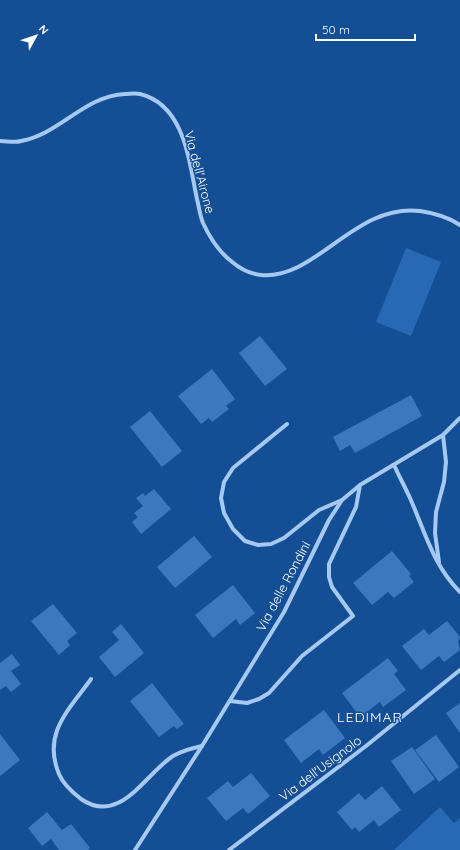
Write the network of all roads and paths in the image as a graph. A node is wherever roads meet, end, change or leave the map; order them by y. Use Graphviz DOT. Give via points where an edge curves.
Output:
graph roads {
  1 [pos="0,141"];
  2 [pos="460,225"];
  3 [pos="460,418"];
  4 [pos="287,424"];
  5 [pos="444,435"];
  6 [pos="394,465"];
  7 [pos="360,485"];
  8 [pos="342,500"];
  9 [pos="439,566"];
  10 [pos="460,592"];
  11 [pos="460,670"];
  12 [pos="91,679"];
  13 [pos="230,701"];
  14 [pos="202,746"];
  15 [pos="135,850"];
  16 [pos="229,850"];
  1 -- 2 [label="street, Via dell'Airone" via="21,141 44,133 89,104 114,94 139,94 160,103 174,118 184,143 202,222 219,251 240,268 260,275 281,274 301,266 358,227 385,215 410,210 435,213"];
  3 -- 5 [label="street"];
  4 -- 8 [label="street" via="233,468 224,482 221,498 224,514 233,529 246,540 258,545 271,544 284,538 319,510"];
  5 -- 6 [label="street, Via delle Rondini"];
  5 -- 9 [label="street" via="446,462 436,512 435,533"];
  6 -- 7 [label="street, Via delle Rondini"];
  6 -- 9 [label="street"];
  7 -- 8 [label="street, Via delle Rondini"];
  7 -- 13 [label="street" via="356,507 329,564 328,577 332,587 353,616 302,656 269,693 259,700 247,703"];
  8 -- 13 [label="street, Via delle Rondini" via="329,520 284,612"];
  9 -- 10 [label="street"];
  11 -- 16 [label="street, Via dell'Usignolo" via="366,746"];
  12 -- 14 [label="street" via="58,726 53,744 54,761 61,778 72,792 89,805 104,807 118,803 134,792 172,757"];
  13 -- 14 [label="street, Via delle Rondini"];
  14 -- 15 [label="street, Via delle Rondini"];
}
